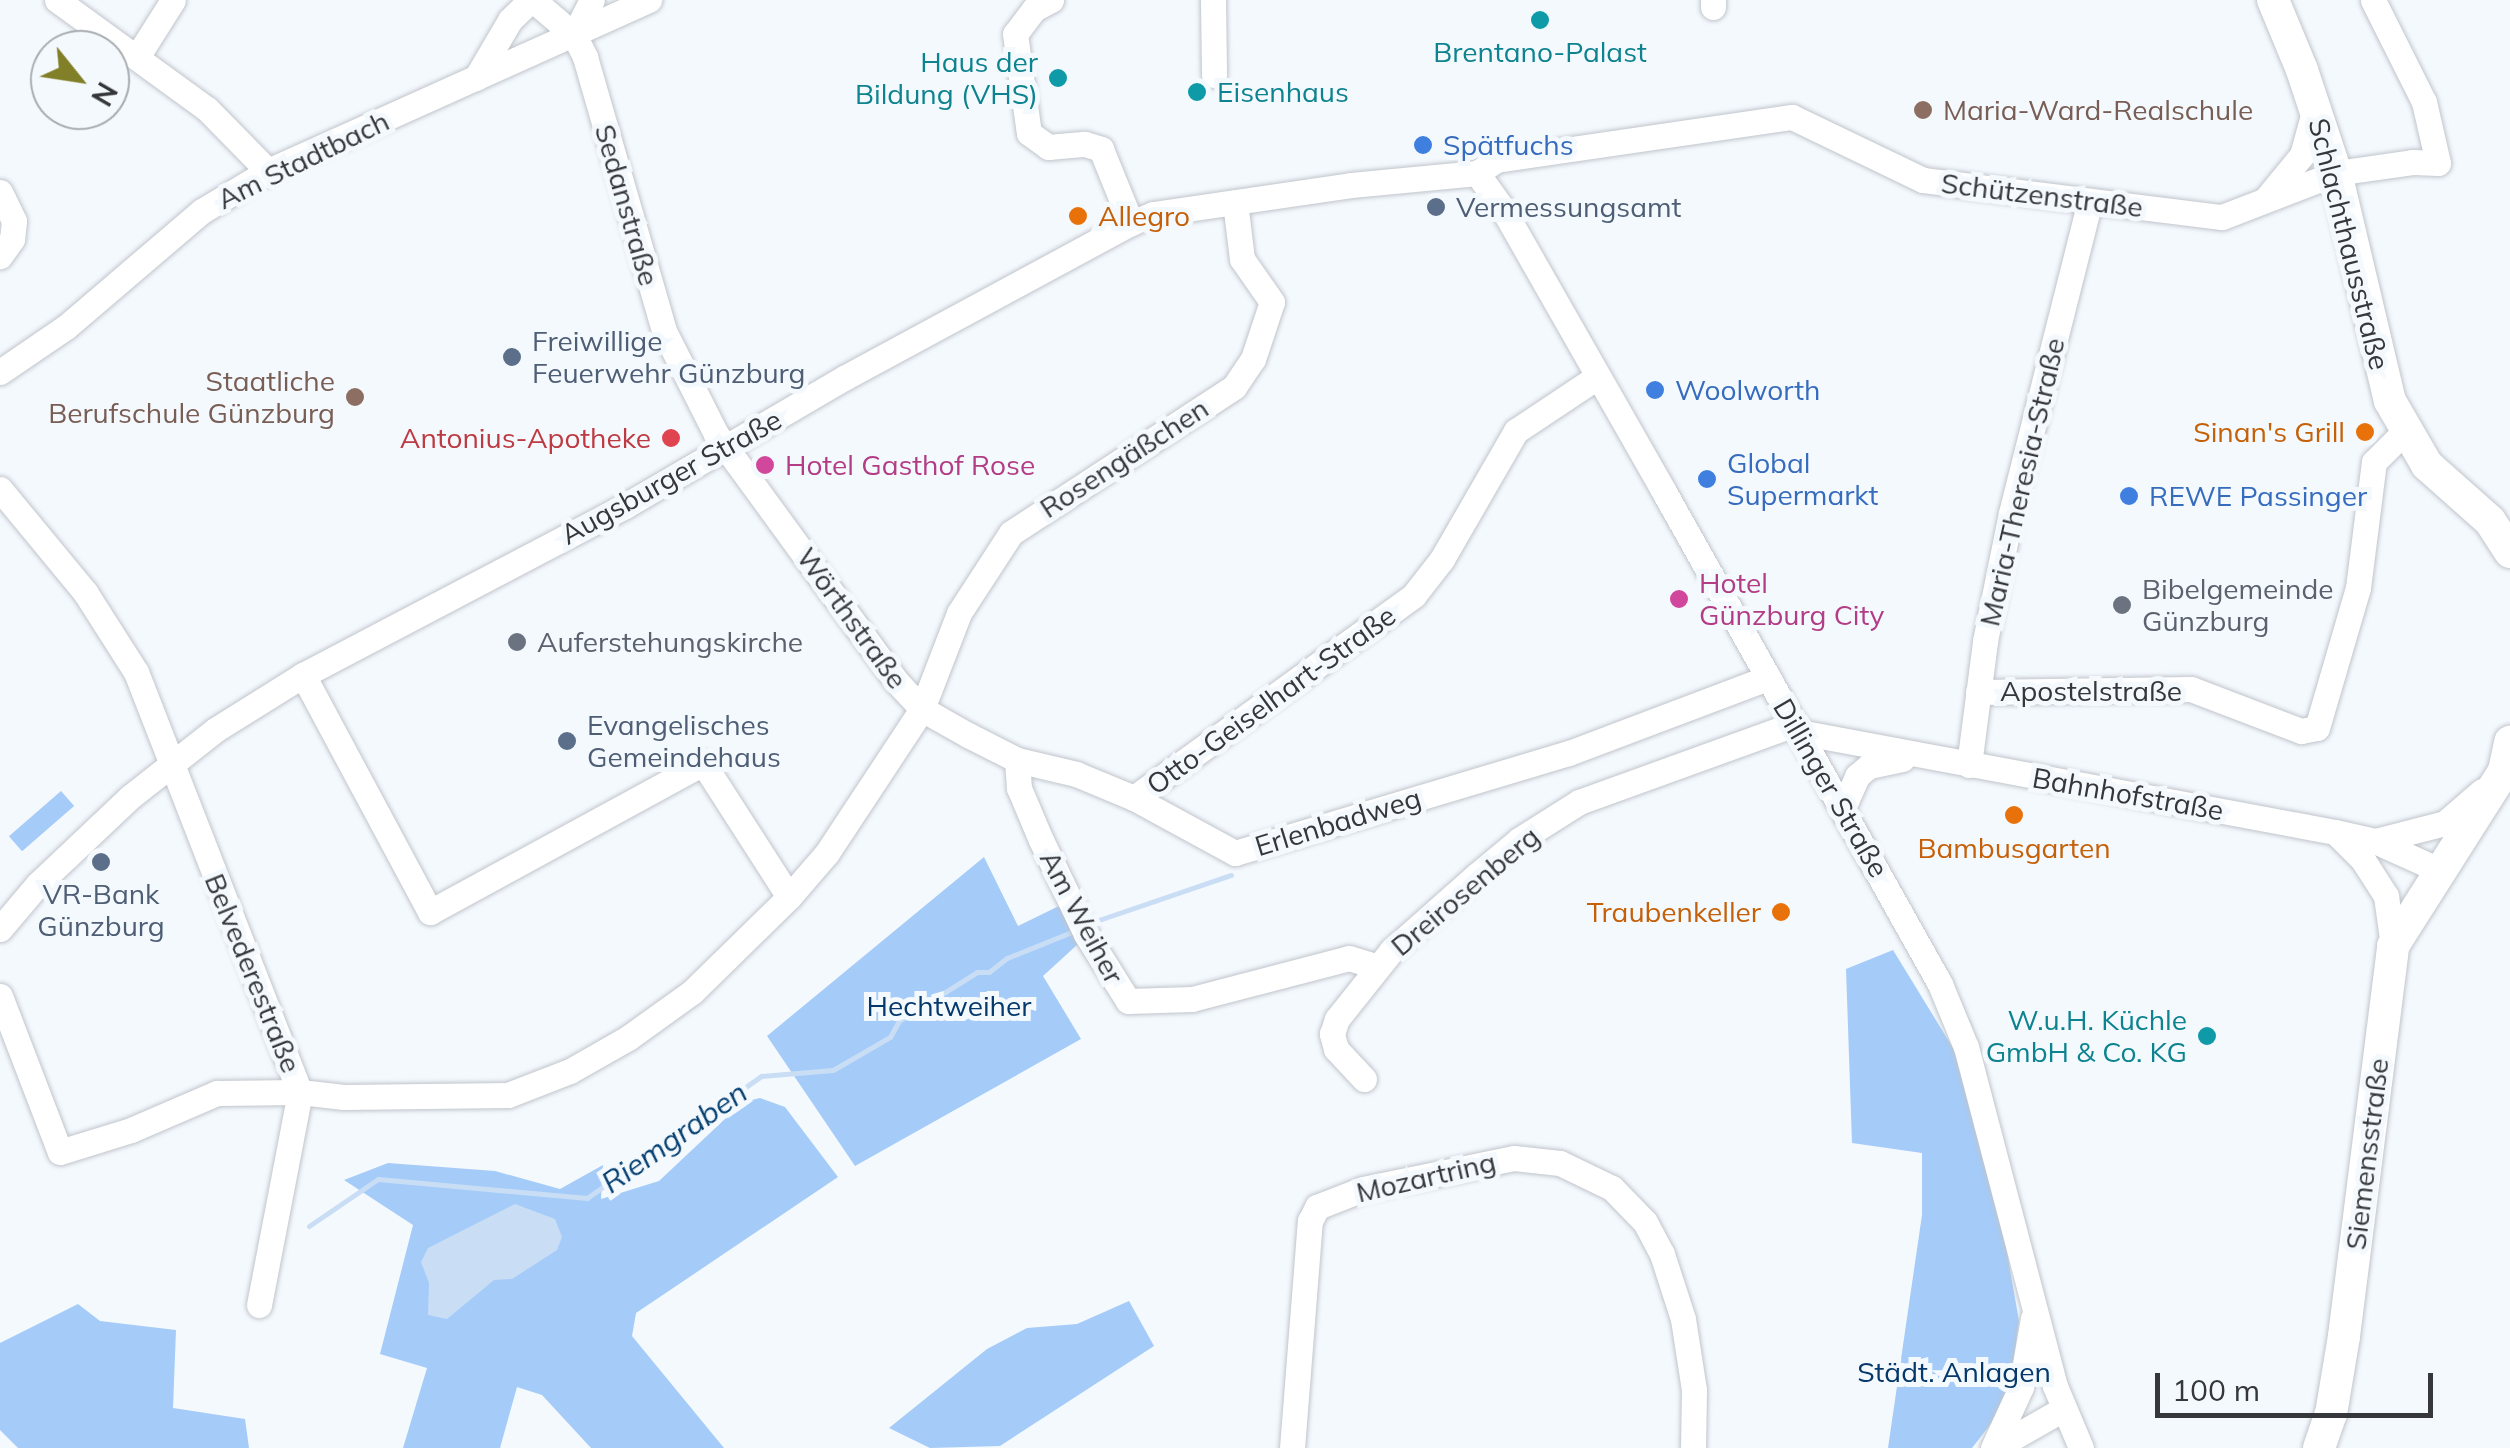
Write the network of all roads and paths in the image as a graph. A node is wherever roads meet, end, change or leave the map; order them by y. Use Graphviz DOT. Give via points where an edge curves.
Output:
graph roads {
  1 [pos="57,0"];
  2 [pos="173,0"];
  3 [pos="533,0"];
  4 [pos="649,0"];
  5 [pos="1050,0"];
  6 [pos="1212,0"];
  7 [pos="2273,0"];
  8 [pos="2373,0"];
  9 [pos="511,10"];
  10 [pos="589,17"];
  11 [pos="137,58"];
  12 [pos="1214,76"];
  13 [pos="476,78"];
  14 [pos="2315,108"];
  15 [pos="268,171"];
  16 [pos="1477,173"];
  17 [pos="2336,173"];
  18 [pos="0,192"];
  19 [pos="2266,199"];
  20 [pos="2090,201"];
  21 [pos="1235,202"];
  22 [pos="1131,223"];
  23 [pos="0,256"];
  24 [pos="0,372"];
  25 [pos="1597,377"];
  26 [pos="2404,432"];
  27 [pos="725,447"];
  28 [pos="0,488"];
  29 [pos="2500,517"];
  30 [pos="2510,552"];
  31 [pos="303,676"];
  32 [pos="1768,678"];
  33 [pos="1978,692"];
  34 [pos="922,709"];
  35 [pos="1797,728"];
  36 [pos="1873,748"];
  37 [pos="1920,754"];
  38 [pos="2507,756"];
  39 [pos="1017,760"];
  40 [pos="170,764"];
  41 [pos="1969,765"];
  42 [pos="1821,770"];
  43 [pos="1134,798"];
  44 [pos="1843,808"];
  45 [pos="2335,832"];
  46 [pos="2376,841"];
  47 [pos="2439,870"];
  48 [pos="789,897"];
  49 [pos="0,929"];
  50 [pos="2393,946"];
  51 [pos="1376,966"];
  52 [pos="0,996"];
  53 [pos="1364,1079"];
  54 [pos="300,1092"];
  55 [pos="259,1305"];
  56 [pos="2035,1308"];
  57 [pos="2062,1408"];
  58 [pos="1292,1448"];
  59 [pos="1693,1448"];
  60 [pos="1994,1448"];
  61 [pos="2082,1448"];
  62 [pos="2319,1448"];
  1 -- 11 [label="street"];
  2 -- 11 [label="street"];
  3 -- 9 [label="street"];
  3 -- 10 [label="street"];
  4 -- 10 [label="street, Am Stadtbach"];
  5 -- 22 [label="street" via="1022,21 1014,46 1029,133 1048,147 1084,144 1101,150"];
  6 -- 12 [label="street"];
  7 -- 14 [label="main road, Schlachthausstraße"];
  8 -- 17 [label="street, Schützenstraße" via="2424,102 2438,163"];
  9 -- 13 [label="street"];
  10 -- 13 [label="street, Am Stadtbach"];
  10 -- 27 [label="street, Sedanstraße" via="587,68 664,331"];
  11 -- 15 [label="street" via="207,109"];
  13 -- 15 [label="street, Am Stadtbach"];
  14 -- 17 [label="main road, Schlachthausstraße"];
  14 -- 19 [label="street, Schützenstraße" via="2302,155"];
  15 -- 24 [label="street, Am Stadtbach" via="202,210 66,327"];
  16 -- 20 [label="street, Schützenstraße" via="1496,160 1792,117 1923,180"];
  16 -- 21 [label="street, Augsburger Straße"];
  16 -- 25 [label="street, Dillinger Straße"];
  17 -- 19 [label="street, Schützenstraße"];
  17 -- 26 [label="main road, Schlachthausstraße" via="2381,371"];
  18 -- 23 [label="street" via="14,220 12,239"];
  19 -- 20 [label="street, Schützenstraße" via="2222,217"];
  20 -- 33 [label="street, Maria-Theresia-Straße" via="2011,513"];
  21 -- 22 [label="street, Augsburger Straße"];
  21 -- 34 [label="street, Rosengäßchen" via="1242,259 1272,302 1253,359 1234,387 1011,533 959,613"];
  22 -- 27 [label="street, Augsburger Straße"];
  25 -- 32 [label="street, Dillinger Straße"];
  25 -- 43 [label="street, Otto-Geiselhart-Straße" via="1516,431 1414,595"];
  26 -- 29 [label="main road, Schlachthausstraße" via="2427,466"];
  26 -- 33 [label="street, Apostelstraße" via="2374,462 2358,588 2318,728 2302,731 2191,689"];
  27 -- 31 [label="street, Augsburger Straße"];
  27 -- 34 [label="street, Wörthstraße" via="791,522 887,669"];
  28 -- 40 [label="street, Belvederestraße" via="116,634"];
  29 -- 30 [label="main road, Schlachthausstraße"];
  31 -- 40 [label="street, Augsburger Straße"];
  31 -- 48 [label="street" via="430,912 702,763"];
  32 -- 35 [label="street, Dillinger Straße"];
  32 -- 43 [label="street, Erlenbadweg" via="1569,753 1235,854"];
  33 -- 41 [label="street, Maria-Theresia-Straße"];
  34 -- 39 [label="street, Erlenbadweg"];
  34 -- 48 [label="street" via="827,853"];
  35 -- 36 [label="street, Bahnhofstraße"];
  35 -- 42 [label="street, Dillinger Straße"];
  35 -- 51 [label="street, Dreirosenberg" via="1579,802 1491,863"];
  36 -- 37 [label="street, Bahnhofstraße"];
  36 -- 42 [label="street"];
  37 -- 41 [label="street, Bahnhofstraße"];
  37 -- 44 [label="street, Bahnhofstraße" via="1869,766 1856,776"];
  38 -- 46 [label="street, Bahnhofstraße" via="2445,823"];
  38 -- 47 [label="main road, Siemensstraße"];
  39 -- 43 [label="street, Erlenbadweg"];
  39 -- 51 [label="street, Am Weiher" via="1019,788 1070,902 1128,1001 1192,999 1349,958"];
  40 -- 49 [label="street, Augsburger Straße" via="58,864"];
  40 -- 54 [label="street, Belvederestraße"];
  41 -- 45 [label="street, Bahnhofstraße"];
  42 -- 44 [label="street, Dillinger Straße"];
  44 -- 56 [label="street, Dillinger Straße" via="1940,984 1966,1047"];
  45 -- 46 [label="street, Bahnhofstraße"];
  45 -- 50 [label="street" via="2386,896"];
  46 -- 47 [label="street, Bahnhofstraße"];
  47 -- 50 [label="main road, Siemensstraße"];
  48 -- 54 [label="street" via="668,1010 614,1046 521,1092 344,1098"];
  50 -- 62 [label="main road, Siemensstraße" via="2344,1336"];
  51 -- 53 [label="street, Dreirosenberg" via="1347,1001 1332,1034"];
  52 -- 54 [label="street" via="60,1152 218,1093"];
  54 -- 55 [label="street, Belvederestraße"];
  56 -- 57 [label="street, Dillinger Straße"];
  56 -- 60 [label="street" via="2021,1386"];
  57 -- 60 [label="street"];
  57 -- 61 [label="street, Dillinger Straße"];
  58 -- 59 [label="street, Mozartring" via="1310,1221 1317,1207 1497,1159 1560,1163 1612,1188 1645,1222 1678,1299 1691,1356"];
}
